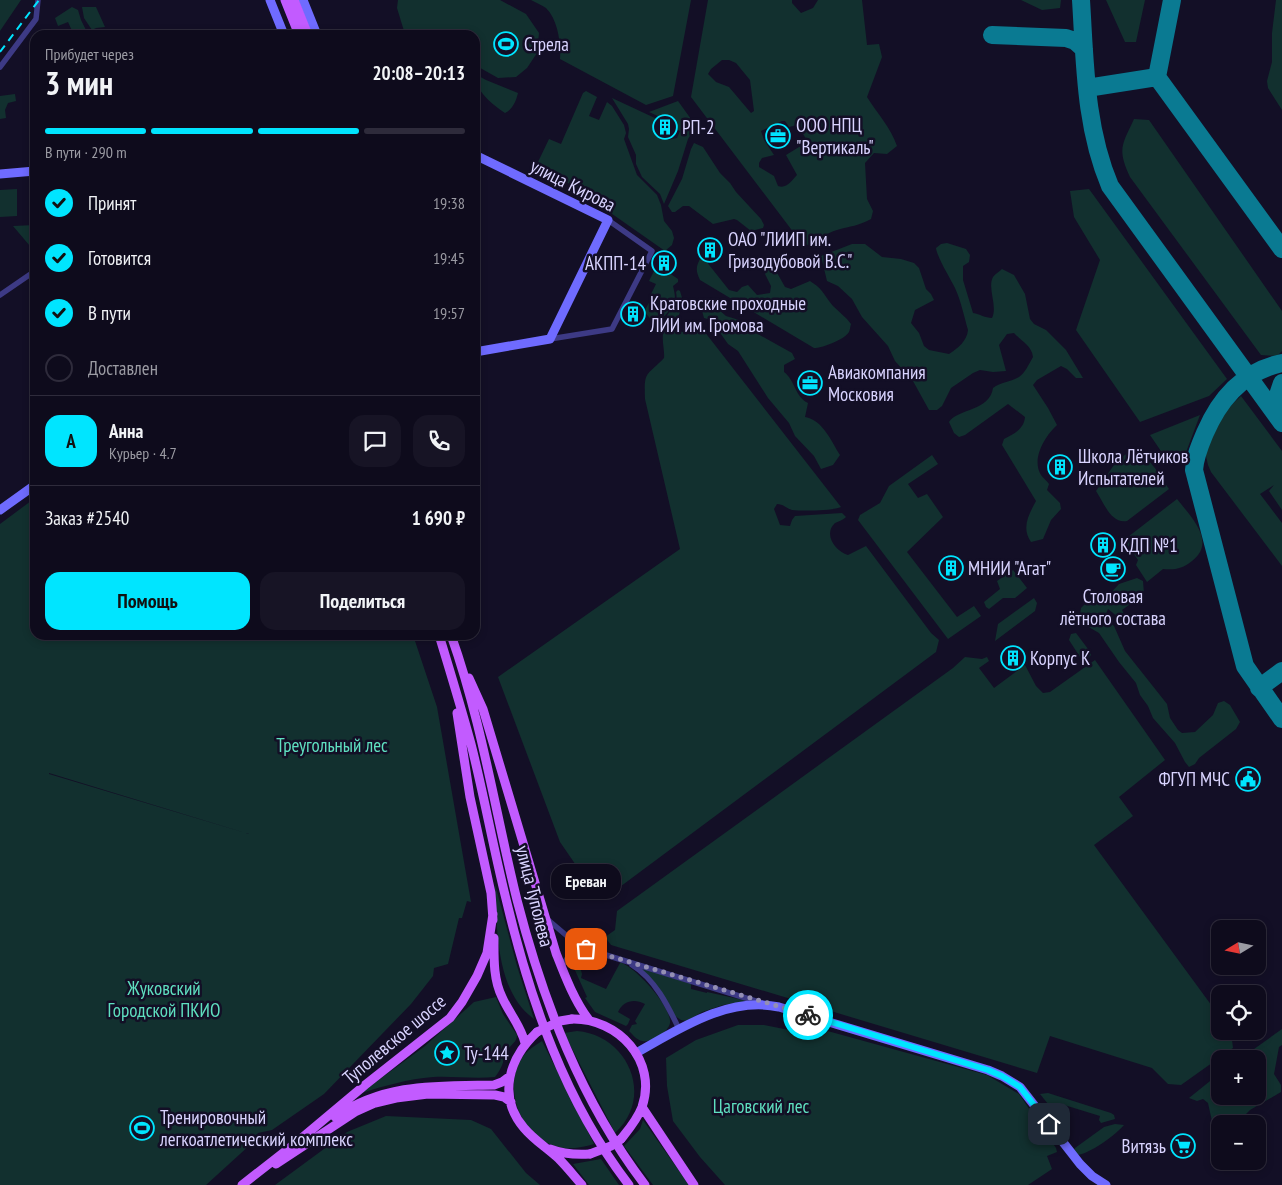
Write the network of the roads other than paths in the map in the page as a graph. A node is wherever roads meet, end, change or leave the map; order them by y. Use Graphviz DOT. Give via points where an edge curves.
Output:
graph roads {
  1 [pos="38,0"];
  2 [pos="270,0"];
  3 [pos="285,0"];
  4 [pos="294,0"];
  5 [pos="303,0"];
  6 [pos="282,30"];
  7 [pos="297,30"];
  8 [pos="306,30"];
  9 [pos="315,30"];
  10 [pos="0,67"];
  11 [pos="480,157"];
  12 [pos="30,171"];
  13 [pos="0,174"];
  14 [pos="608,220"];
  15 [pos="30,274"];
  16 [pos="0,295"];
  17 [pos="550,339"];
  18 [pos="480,351"];
  19 [pos="30,489"];
  20 [pos="0,510"];
  21 [pos="441,640"];
  22 [pos="453,640"];
  23 [pos="457,653"];
  24 [pos="452,677"];
  25 [pos="493,914"];
  26 [pos="544,916"];
  27 [pos="582,948"];
  28 [pos="626,961"];
  29 [pos="561,967"];
  30 [pos="766,1004"];
  31 [pos="589,1020"];
  32 [pos="679,1029"];
  33 [pos="525,1043"];
  34 [pos="636,1053"];
  35 [pos="510,1076"];
  36 [pos="511,1102"];
  37 [pos="642,1107"];
  38 [pos="297,1142"];
  39 [pos="543,1146"];
  40 [pos="243,1185"];
  41 [pos="582,1185"];
  42 [pos="629,1185"];
  43 [pos="645,1185"];
  44 [pos="694,1185"];
  45 [pos="1106,1185"];
  1 -- 10 [label="street" via="36,19"];
  2 -- 6 [label="street"];
  3 -- 7 [label="main road"];
  4 -- 8 [label="main road"];
  5 -- 9 [label="street"];
  11 -- 14 [label="street, улица Кирова"];
  12 -- 13 [label="street"];
  14 -- 17 [label="street"];
  14 -- 17 [label="street, улица Кирова" via="652,251 612,329"];
  15 -- 16 [label="street"];
  17 -- 18 [label="street"];
  19 -- 20 [label="street"];
  21 -- 24 [label="main road, улица Туполева"];
  22 -- 23 [label="main road, улица Туполева"];
  23 -- 26 [label="main road, улица Туполева" via="483,709"];
  23 -- 43 [label="main road, улица Туполева" via="483,743 517,898 540,978 584,1087"];
  24 -- 25 [label="main road, улица Туполева" via="470,796"];
  24 -- 42 [label="main road, улица Туполева" via="471,744 517,943 546,1035 594,1135"];
  25 -- 33 [label="main road" via="497,984"];
  25 -- 38 [label="main road, Туполевское шоссе" via="487,953 477,976 450,1018"];
  26 -- 27 [label="street"];
  26 -- 29 [label="main road, улица Туполева"];
  27 -- 28 [label="street"];
  27 -- 29 [label="street" via="572,952"];
  28 -- 30 [label="street"];
  28 -- 32 [label="street" via="657,989"];
  29 -- 31 [label="main road, улица Туполева"];
  30 -- 32 [label="street" via="750,1004 716,1012"];
  30 -- 45 [label="street" via="1002,1076 1020,1087 1080,1164"];
  31 -- 33 [label="main road, bridge" via="572,1019 548,1025"];
  31 -- 34 [label="main road" via="613,1029"];
  32 -- 34 [label="street"];
  33 -- 35 [label="main road"];
  34 -- 37 [label="main road" via="645,1085"];
  35 -- 36 [label="main road"];
  35 -- 38 [label="main road, Туполевское шоссе" via="494,1085 402,1088 376,1095 352,1105"];
  36 -- 39 [label="main road" via="522,1127"];
  36 -- 40 [label="main road, Туполевское шоссе" via="496,1096 428,1094 375,1103 355,1112"];
  37 -- 39 [label="main road, bridge" via="634,1124 611,1146 590,1154 574,1155"];
  37 -- 44 [label="main road"];
  38 -- 40 [label="main road, Туполевское шоссе"];
  39 -- 41 [label="main road"];
}
